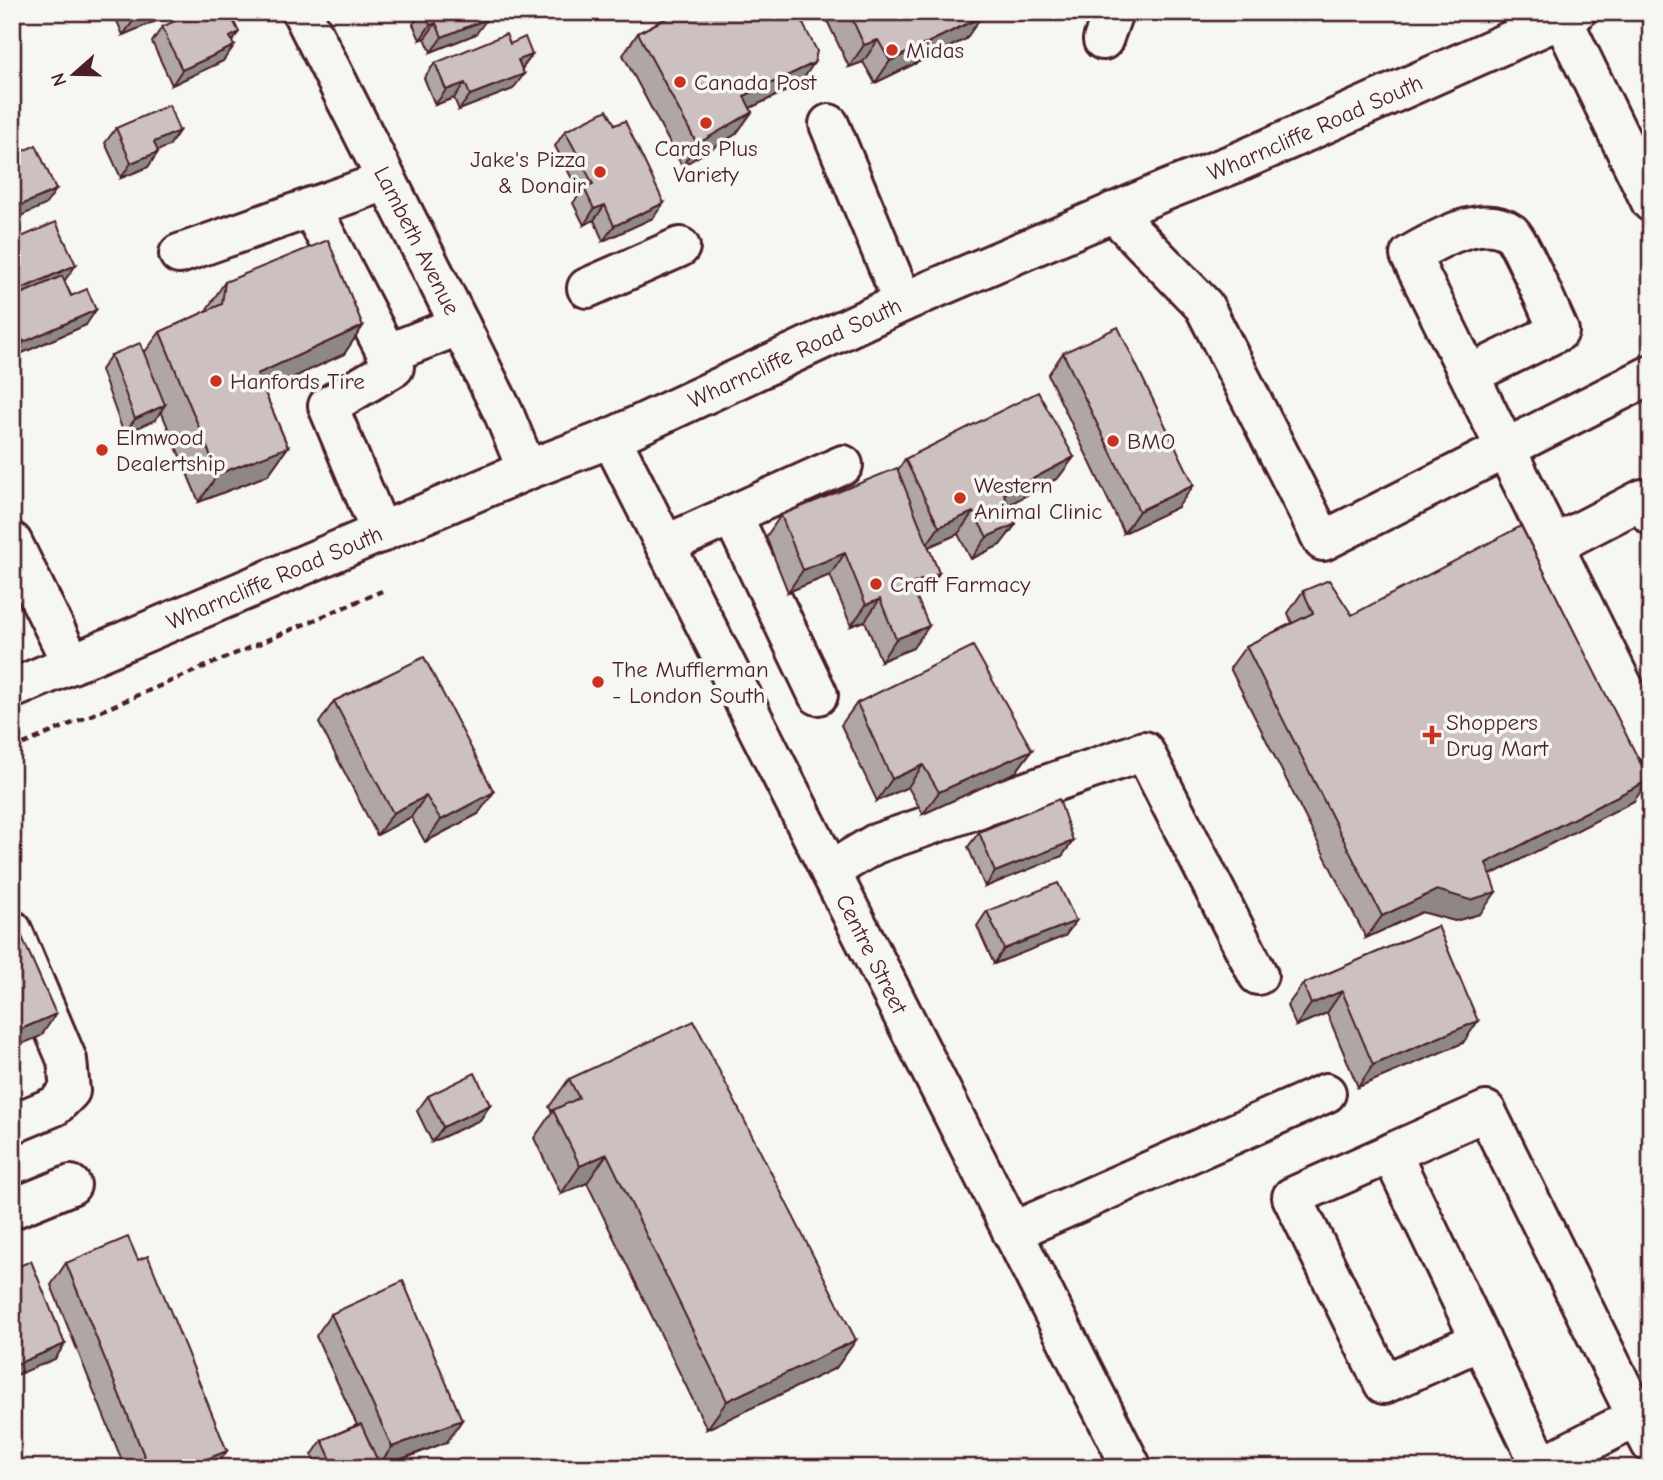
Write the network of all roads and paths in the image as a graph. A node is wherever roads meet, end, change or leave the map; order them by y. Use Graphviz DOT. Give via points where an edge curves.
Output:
graph roads {
  1 [pos="302,12"];
  2 [pos="1566,15"];
  3 [pos="829,124"];
  4 [pos="386,181"];
  5 [pos="1651,202"];
  6 [pos="311,207"];
  7 [pos="1114,212"];
  8 [pos="680,247"];
  9 [pos="179,254"];
  10 [pos="587,288"];
  11 [pos="903,303"];
  12 [pos="460,325"];
  13 [pos="387,354"];
  14 [pos="1471,374"];
  15 [pos="1651,375"];
  16 [pos="611,438"];
  17 [pos="1507,448"];
  18 [pos="843,465"];
  19 [pos="527,470"];
  20 [pos="1651,514"];
  21 [pos="732,515"];
  22 [pos="381,533"];
  23 [pos="12,542"];
  24 [pos="665,545"];
  25 [pos="1554,545"];
  26 [pos="382,591"];
  27 [pos="72,664"];
  28 [pos="12,689"];
  29 [pos="818,695"];
  30 [pos="1648,731"];
  31 [pos="12,749"];
  32 [pos="830,871"];
  33 [pos="12,930"];
  34 [pos="1258,975"];
  35 [pos="1326,1093"];
  36 [pos="12,1124"];
  37 [pos="1391,1153"];
  38 [pos="71,1185"];
  39 [pos="12,1209"];
  40 [pos="1012,1232"];
  41 [pos="1480,1340"];
  42 [pos="1644,1431"];
  43 [pos="1541,1467"];
  44 [pos="1132,1468"];
  1 -- 4 [label="street, Lambeth Avenue"];
  2 -- 5 [label="street"];
  2 -- 7 [label="street, Wharncliffe Road South" via="1238,162"];
  3 -- 11 [label="street"];
  4 -- 6 [label="street"];
  4 -- 12 [label="street, Lambeth Avenue"];
  6 -- 9 [label="street"];
  6 -- 13 [label="street"];
  7 -- 11 [label="street, Wharncliffe Road South"];
  7 -- 17 [label="street" via="1204,306 1322,541"];
  8 -- 10 [label="street"];
  11 -- 16 [label="street, Wharncliffe Road South"];
  12 -- 13 [label="street"];
  12 -- 19 [label="street, Lambeth Avenue"];
  13 -- 22 [label="street" via="394,367 328,406"];
  14 -- 17 [label="street"];
  15 -- 17 [label="street"];
  16 -- 19 [label="street, Wharncliffe Road South"];
  16 -- 24 [label="street, Centre Street"];
  17 -- 25 [label="street"];
  18 -- 21 [label="street"];
  19 -- 22 [label="street, Wharncliffe Road South"];
  20 -- 25 [label="street" via="1643,499"];
  21 -- 24 [label="street"];
  21 -- 29 [label="street"];
  22 -- 27 [label="street, Wharncliffe Road South"];
  23 -- 27 [label="street"];
  24 -- 32 [label="street, Centre Street"];
  25 -- 30 [label="street"];
  26 -- 31 [label="path"];
  27 -- 28 [label="street, Wharncliffe Road South"];
  32 -- 34 [label="street" via="875,844 1144,751"];
  32 -- 40 [label="street, Centre Street"];
  33 -- 36 [label="street" via="66,1060 70,1091 55,1106"];
  35 -- 40 [label="street"];
  37 -- 41 [label="street"];
  37 -- 41 [label="street" via="1292,1197 1384,1384"];
  37 -- 42 [label="street" via="1486,1111"];
  38 -- 39 [label="street"];
  40 -- 44 [label="street, Centre Street"];
  41 -- 43 [label="street"];
  42 -- 43 [label="street"];
}
